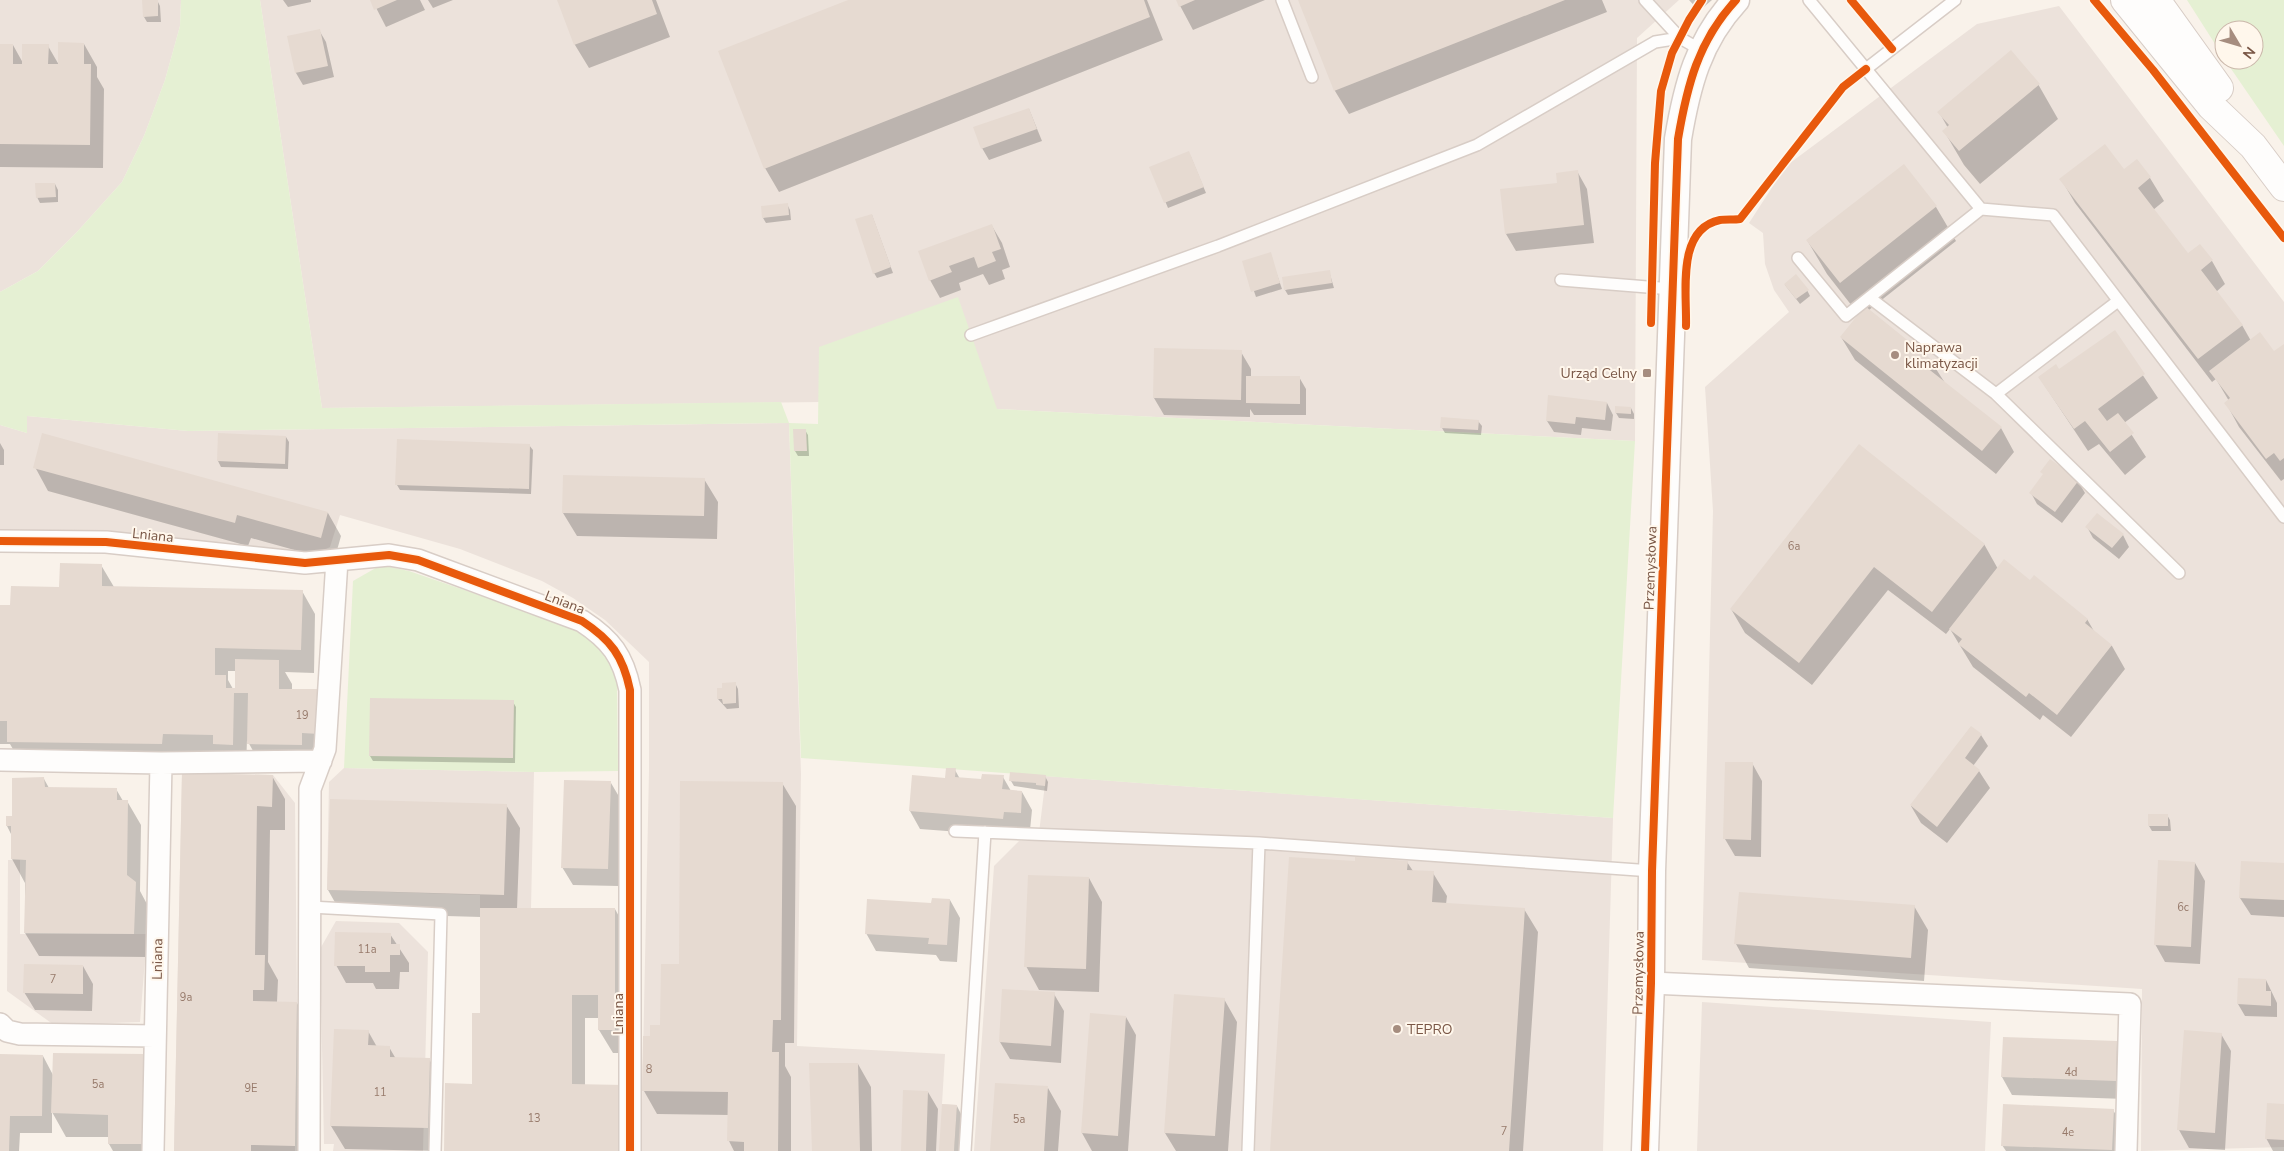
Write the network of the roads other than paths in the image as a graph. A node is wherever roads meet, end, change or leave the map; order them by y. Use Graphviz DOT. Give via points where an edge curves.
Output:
graph roads {
  1 [pos="1282,0"];
  2 [pos="1645,0"];
  3 [pos="1736,0"];
  4 [pos="1809,0"];
  5 [pos="1955,0"];
  6 [pos="2125,0"];
  7 [pos="2156,0"];
  8 [pos="1690,44"];
  9 [pos="1866,69"];
  10 [pos="1312,77"];
  11 [pos="2252,146"];
  12 [pos="2284,187"];
  13 [pos="1981,209"];
  14 [pos="1798,258"];
  15 [pos="1561,280"];
  16 [pos="1672,289"];
  17 [pos="1870,298"];
  18 [pos="2118,300"];
  19 [pos="971,335"];
  20 [pos="1996,394"];
  21 [pos="2284,517"];
  22 [pos="0,542"];
  23 [pos="337,560"];
  24 [pos="2179,573"];
  25 [pos="0,760"];
  26 [pos="321,761"];
  27 [pos="161,762"];
  28 [pos="956,831"];
  29 [pos="985,832"];
  30 [pos="1259,843"];
  31 [pos="1652,871"];
  32 [pos="310,907"];
  33 [pos="1651,983"];
  34 [pos="0,1024"];
  35 [pos="155,1036"];
  36 [pos="153,1151"];
  37 [pos="309,1151"];
  38 [pos="435,1151"];
  39 [pos="630,1151"];
  40 [pos="965,1151"];
  41 [pos="1248,1151"];
  42 [pos="1645,1151"];
  43 [pos="2126,1151"];
  1 -- 10 [label="lane"];
  2 -- 8 [label="lane"];
  3 -- 8 [label="street, Przemysłowa" via="1715,27"];
  4 -- 9 [label="lane"];
  5 -- 9 [label="lane"];
  6 -- 11 [label="main road" via="2211,106"];
  7 -- 11 [label="main road" via="2229,103"];
  8 -- 16 [label="street, Przemysłowa" via="1678,139"];
  8 -- 19 [label="lane" via="1655,42 1477,145 1218,246"];
  9 -- 13 [label="lane"];
  11 -- 12 [label="main road"];
  13 -- 17 [label="lane"];
  13 -- 18 [label="lane" via="2053,215"];
  14 -- 17 [label="lane" via="1846,316"];
  15 -- 16 [label="lane"];
  16 -- 31 [label="street, Przemysłowa"];
  17 -- 20 [label="lane"];
  18 -- 20 [label="lane"];
  18 -- 21 [label="lane"];
  20 -- 24 [label="lane"];
  22 -- 23 [label="street, Lniana" via="106,542 305,562"];
  23 -- 26 [label="street" via="325,749"];
  23 -- 39 [label="street, Lniana" via="389,555 418,560 582,621 614,648 626,672 630,690"];
  25 -- 27 [label="street"];
  26 -- 27 [label="street"];
  26 -- 32 [label="street" via="310,789"];
  27 -- 35 [label="street, Lniana"];
  28 -- 29 [label="lane"];
  29 -- 30 [label="lane"];
  29 -- 40 [label="lane"];
  30 -- 31 [label="lane"];
  30 -- 41 [label="lane"];
  31 -- 33 [label="street, Przemysłowa"];
  32 -- 37 [label="street"];
  32 -- 38 [label="lane" via="441,914"];
  33 -- 42 [label="street, Przemysłowa"];
  33 -- 43 [label="street" via="2130,1004"];
  34 -- 35 [label="street" via="7,1031 20,1034"];
  35 -- 36 [label="street, Lniana"];
}
